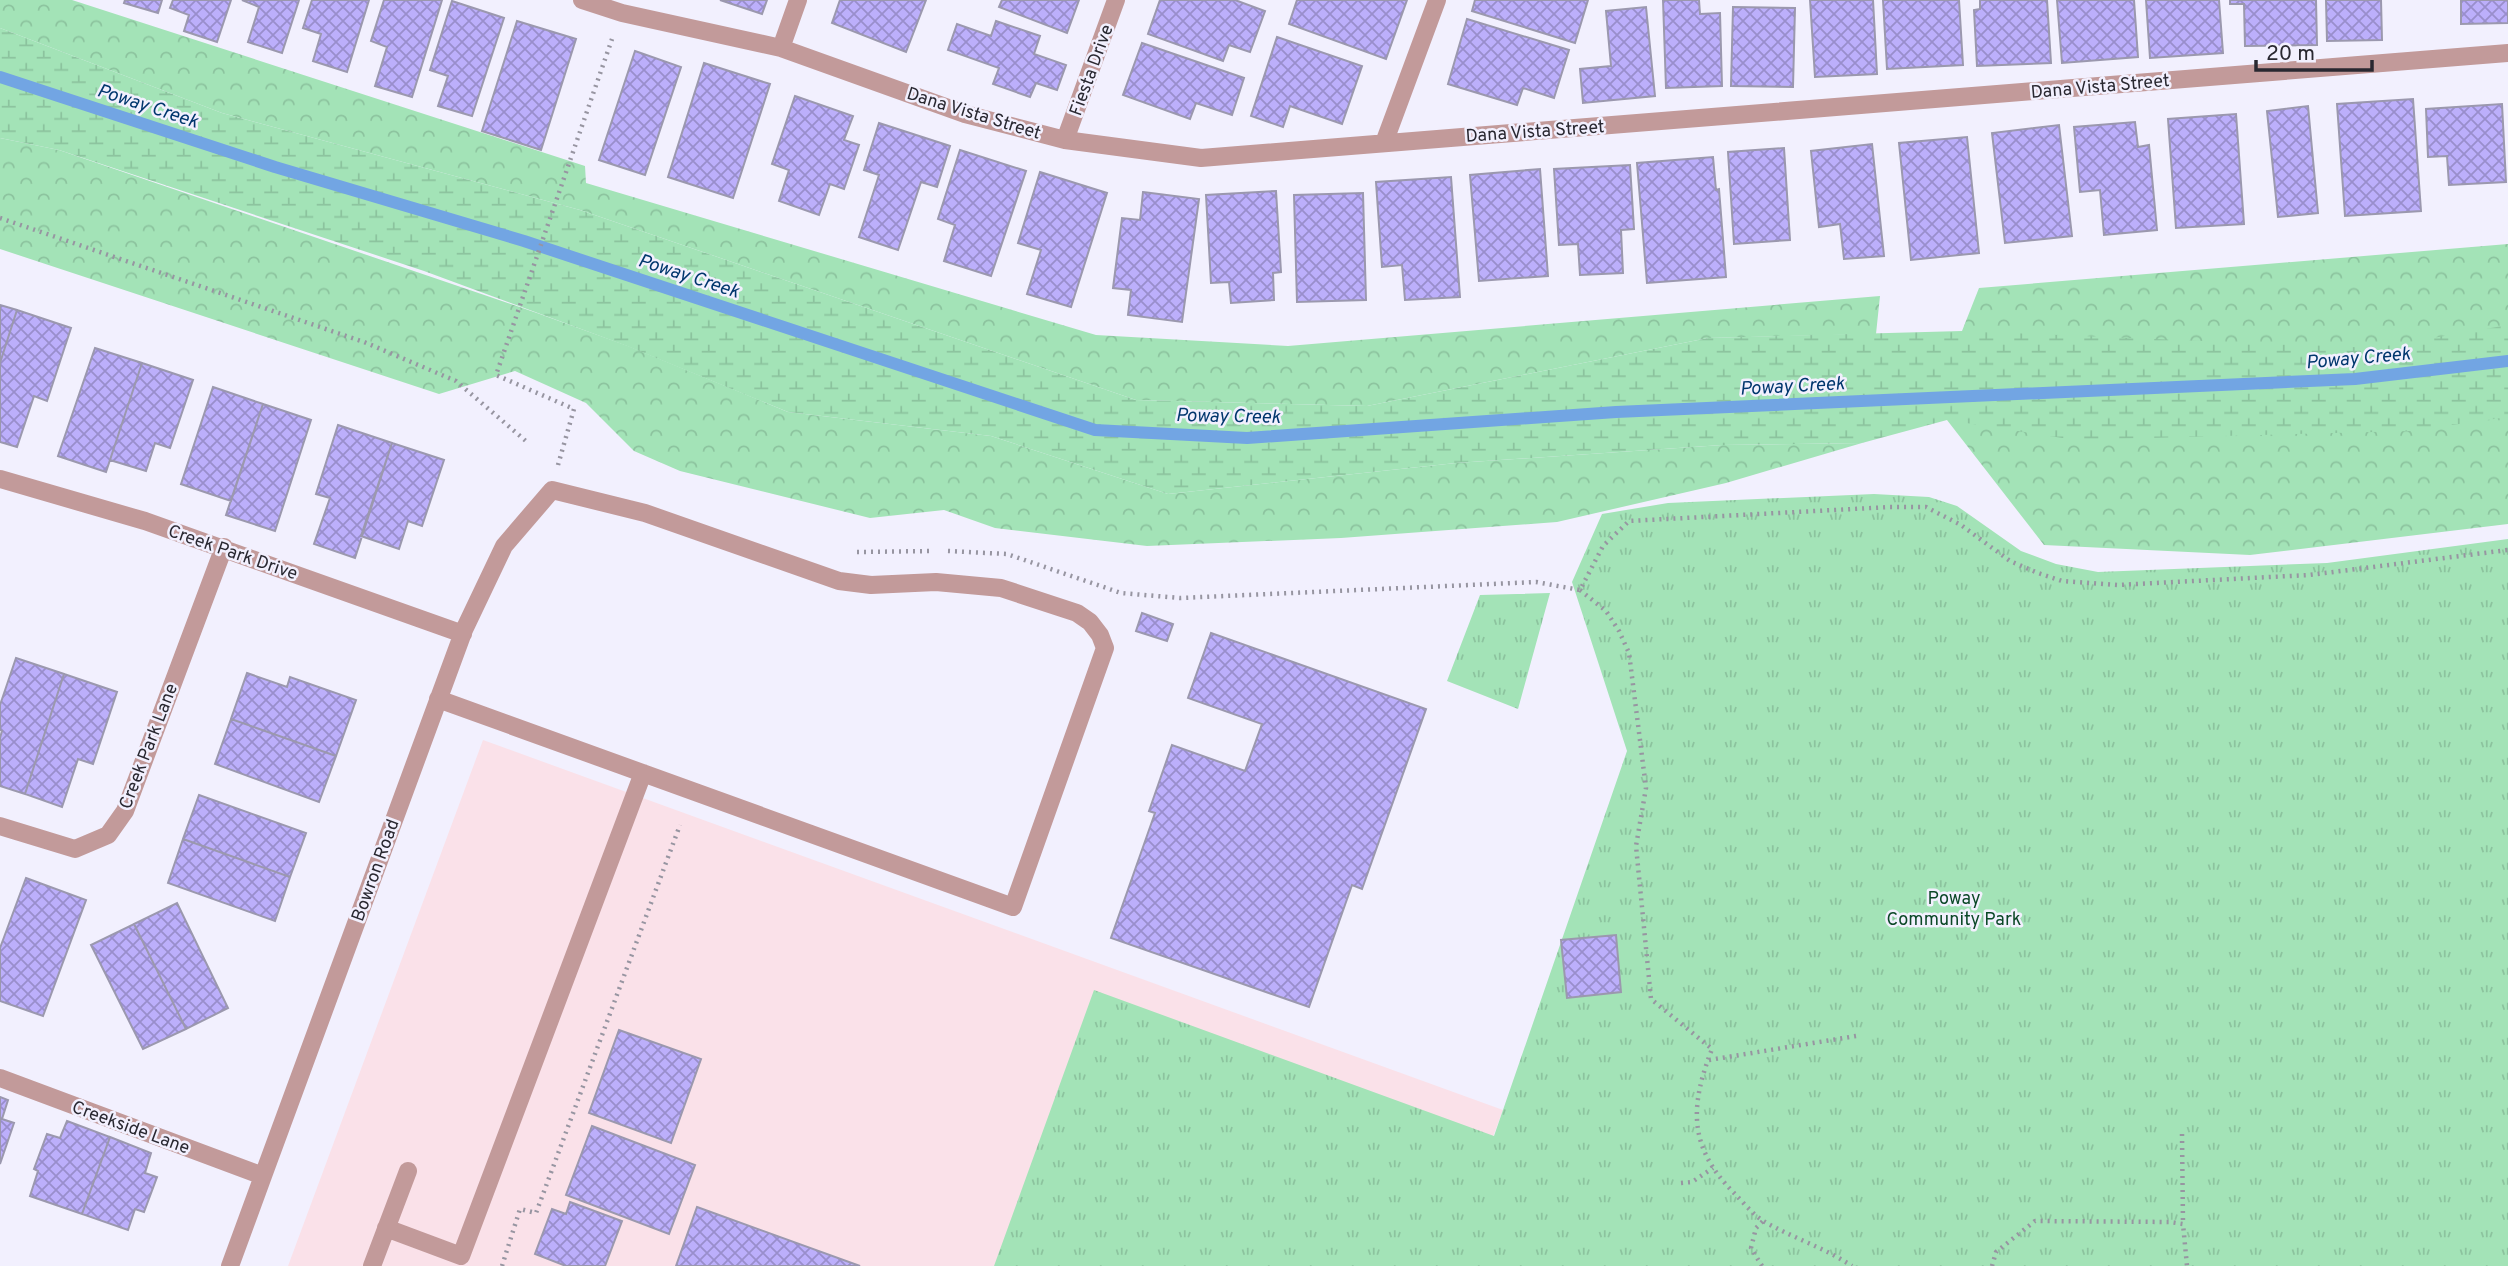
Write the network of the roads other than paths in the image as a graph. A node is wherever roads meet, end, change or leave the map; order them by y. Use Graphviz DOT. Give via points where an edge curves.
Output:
graph roads {
  1 [pos="582,0"];
  2 [pos="798,0"];
  3 [pos="1116,0"];
  4 [pos="1437,0"];
  5 [pos="781,48"];
  6 [pos="2508,53"];
  7 [pos="1065,140"];
  8 [pos="1384,143"];
  9 [pos="0,478"];
  10 [pos="224,547"];
  11 [pos="463,634"];
  12 [pos="438,699"];
  13 [pos="643,773"];
  14 [pos="0,825"];
  15 [pos="0,1078"];
  16 [pos="408,1171"];
  17 [pos="262,1175"];
  18 [pos="386,1228"];
  19 [pos="230,1266"];
  20 [pos="372,1266"];
  1 -- 5 [label="street, Dana Vista Street"];
  2 -- 5 [label="street"];
  3 -- 7 [label="street, Fiesta Drive"];
  4 -- 8 [label="street"];
  5 -- 7 [label="street, Dana Vista Street" via="965,114"];
  6 -- 8 [label="street, Dana Vista Street"];
  7 -- 8 [label="street, Dana Vista Street" via="1201,158"];
  9 -- 10 [label="street, Creek Park Drive"];
  10 -- 11 [label="street, Creek Park Drive"];
  10 -- 14 [label="street, Creek Park Lane" via="125,811 108,835 75,849"];
  11 -- 12 [label="street, Bowron Road"];
  11 -- 13 [label="street, Bowron Road" via="504,547 552,490 645,513 839,581 871,585 936,582 1001,589 1077,613 1090,622 1105,648 1013,907"];
  12 -- 13 [label="street"];
  12 -- 17 [label="street, Bowron Road"];
  13 -- 18 [label="street" via="461,1256"];
  15 -- 17 [label="street, Creekside Lane"];
  16 -- 18 [label="street"];
  17 -- 19 [label="street, Bowron Road"];
  18 -- 20 [label="street"];
}
